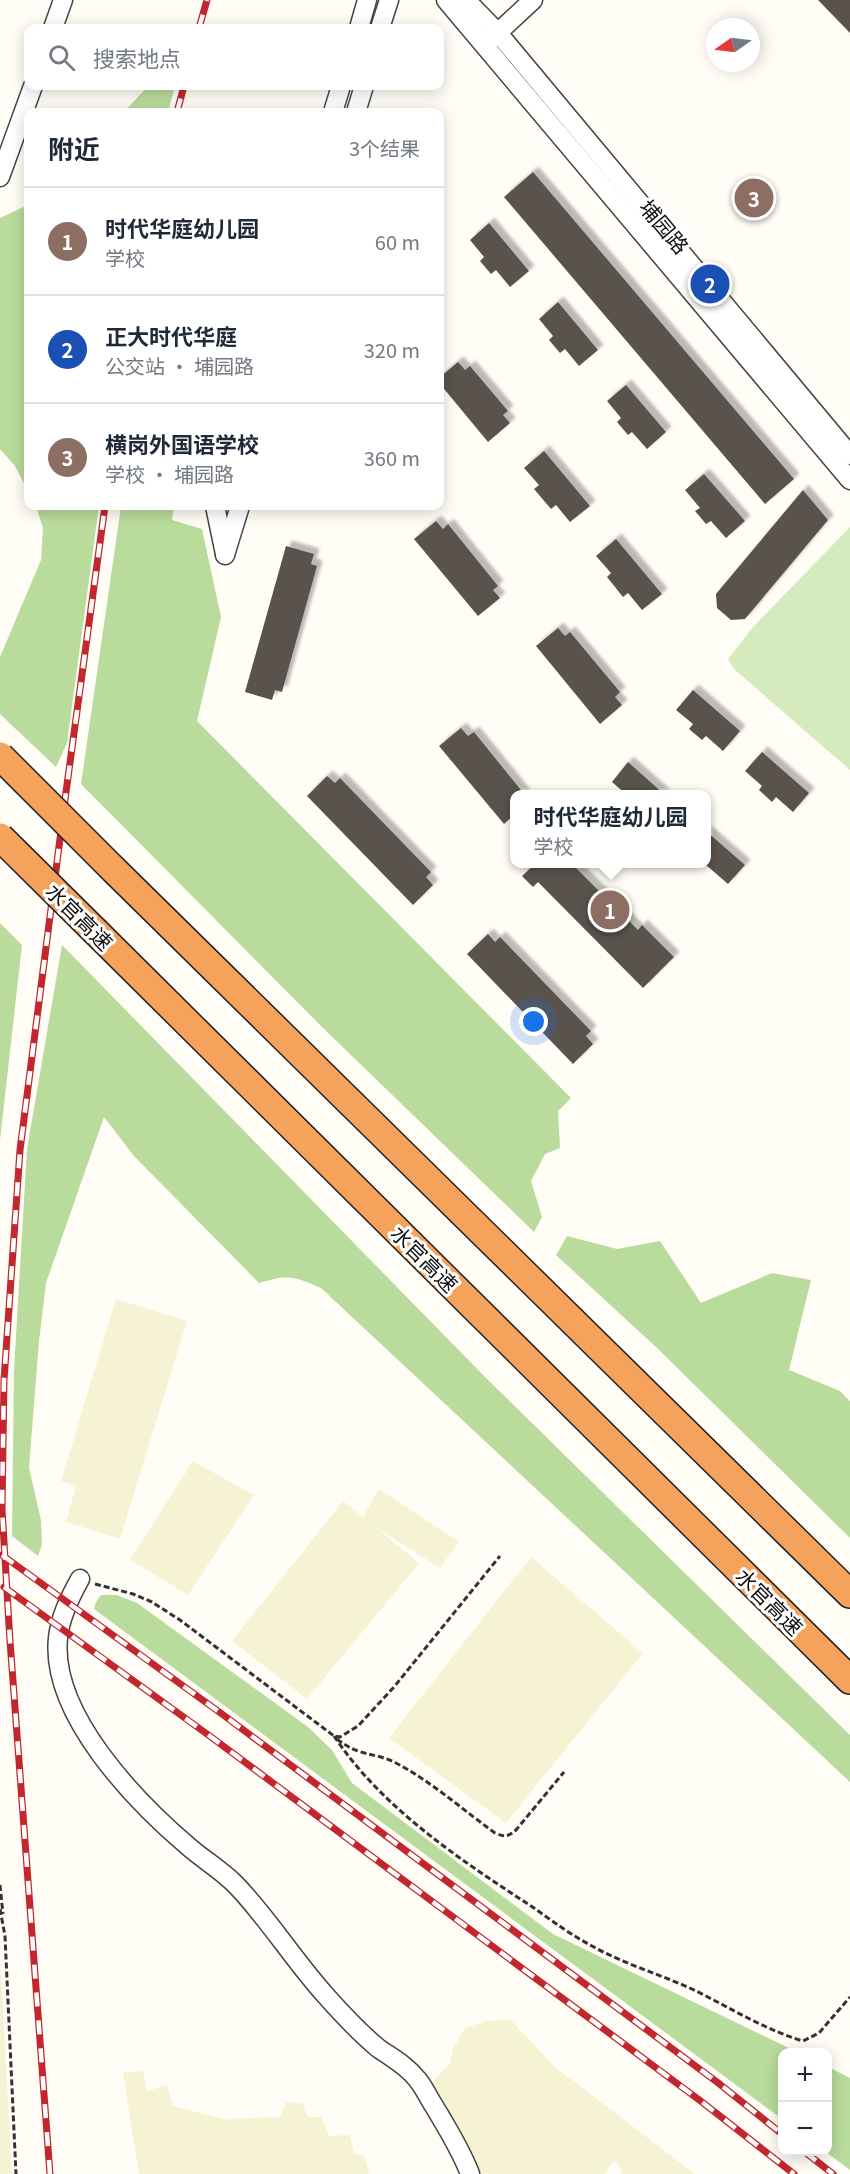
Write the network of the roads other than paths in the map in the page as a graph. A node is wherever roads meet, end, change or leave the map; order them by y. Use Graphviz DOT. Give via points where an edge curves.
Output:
graph roads {
  1 [pos="63,0"];
  2 [pos="367,0"];
  3 [pos="389,0"];
  4 [pos="446,0"];
  5 [pos="466,0"];
  6 [pos="533,0"];
  7 [pos="54,24"];
  8 [pos="359,24"];
  9 [pos="381,24"];
  10 [pos="491,39"];
  11 [pos="32,90"];
  12 [pos="340,90"];
  13 [pos="363,90"];
  14 [pos="25,108"];
  15 [pos="334,108"];
  16 [pos="357,108"];
  17 [pos="24,111"];
  18 [pos="0,177"];
  19 [pos="850,455"];
  20 [pos="850,480"];
  21 [pos="216,510"];
  22 [pos="239,510"];
  23 [pos="0,756"];
  24 [pos="0,837"];
  25 [pos="80,1579"];
  26 [pos="850,1594"];
  27 [pos="850,1680"];
  28 [pos="470,2174"];
  1 -- 7 [label="street"];
  2 -- 8 [label="street"];
  3 -- 9 [label="street"];
  4 -- 10 [label="street, 埔园路"];
  5 -- 10 [label="street, 埔园路"];
  6 -- 10 [label="street"];
  10 -- 19 [label="street, 埔园路"];
  10 -- 20 [label="street, 埔园路"];
  11 -- 14 [label="street"];
  12 -- 15 [label="street"];
  13 -- 16 [label="street"];
  17 -- 18 [label="street"];
  21 -- 22 [label="street" via="225,555"];
  23 -- 26 [label="highway, bridge"];
  24 -- 27 [label="highway, 水官高速, bridge"];
  25 -- 28 [label="street" via="69,1600 58,1639 60,1669 77,1719 120,1778 152,1813 231,1880 358,2031 402,2063 418,2080"];
}
